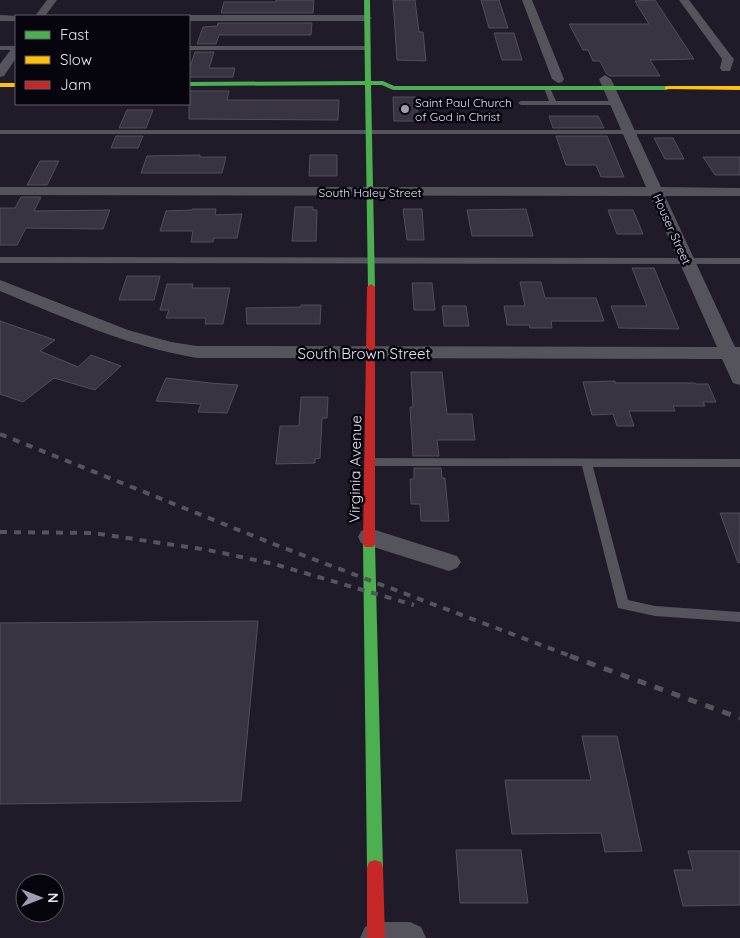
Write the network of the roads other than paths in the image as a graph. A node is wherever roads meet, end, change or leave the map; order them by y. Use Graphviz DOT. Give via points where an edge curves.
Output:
graph roads {
  1 [pos="52,0"];
  2 [pos="367,0"];
  3 [pos="527,0"];
  4 [pos="684,0"];
  5 [pos="41,15"];
  6 [pos="0,18"];
  7 [pos="15,18"];
  8 [pos="190,18"];
  9 [pos="367,18"];
  10 [pos="0,48"];
  11 [pos="190,48"];
  12 [pos="368,48"];
  13 [pos="15,49"];
  14 [pos="15,50"];
  15 [pos="726,68"];
  16 [pos="0,73"];
  17 [pos="558,78"];
  18 [pos="740,79"];
  19 [pos="383,83"];
  20 [pos="607,83"];
  21 [pos="15,84"];
  22 [pos="190,84"];
  23 [pos="367,84"];
  24 [pos="0,85"];
  25 [pos="547,88"];
  26 [pos="740,88"];
  27 [pos="521,103"];
  28 [pos="553,103"];
  29 [pos="616,103"];
  30 [pos="0,132"];
  31 [pos="369,132"];
  32 [pos="629,132"];
  33 [pos="740,132"];
  34 [pos="0,191"];
  35 [pos="370,192"];
  36 [pos="656,192"];
  37 [pos="740,192"];
  38 [pos="0,260"];
  39 [pos="370,260"];
  40 [pos="687,261"];
  41 [pos="740,261"];
  42 [pos="0,286"];
  43 [pos="372,353"];
  44 [pos="734,353"];
  45 [pos="740,379"];
  46 [pos="370,462"];
  47 [pos="586,462"];
  48 [pos="740,463"];
  49 [pos="369,537"];
  50 [pos="449,562"];
  51 [pos="740,617"];
  52 [pos="376,938"];
  53 [pos="410,938"];
  1 -- 5 [label="street"];
  2 -- 9 [label="street, Virginia Avenue"];
  3 -- 17 [label="street"];
  4 -- 15 [label="street" via="728,59"];
  6 -- 7 [label="street"];
  8 -- 9 [label="street"];
  9 -- 12 [label="street, Virginia Avenue"];
  10 -- 13 [label="lane"];
  11 -- 12 [label="lane"];
  12 -- 23 [label="street, Virginia Avenue"];
  14 -- 16 [label="street"];
  17 -- 19 [label="street" via="393,78"];
  17 -- 20 [label="street"];
  18 -- 20 [label="street"];
  19 -- 23 [label="street"];
  19 -- 25 [label="street" via="393,88"];
  20 -- 25 [label="street"];
  20 -- 26 [label="street"];
  20 -- 29 [label="street, Houser Street"];
  21 -- 24 [label="street"];
  22 -- 23 [label="street"];
  23 -- 31 [label="street, Virginia Avenue"];
  25 -- 28 [label="lane"];
  27 -- 28 [label="lane"];
  28 -- 29 [label="lane"];
  29 -- 32 [label="street, Houser Street"];
  30 -- 31 [label="lane"];
  31 -- 32 [label="lane"];
  31 -- 35 [label="street, Virginia Avenue"];
  32 -- 33 [label="lane"];
  32 -- 36 [label="street, Houser Street"];
  34 -- 35 [label="street, South Haley Street"];
  35 -- 36 [label="street, South Haley Street"];
  35 -- 39 [label="street, Virginia Avenue"];
  36 -- 37 [label="street, South Haley Street"];
  36 -- 40 [label="street, Houser Street"];
  38 -- 39 [label="lane"];
  39 -- 40 [label="lane"];
  39 -- 43 [label="street, Virginia Avenue"];
  40 -- 41 [label="lane"];
  40 -- 44 [label="street, Houser Street"];
  42 -- 43 [label="street, South Brown Street" via="143,342 169,349"];
  43 -- 44 [label="street, South Brown Street"];
  43 -- 46 [label="street, Virginia Avenue"];
  44 -- 45 [label="street, Houser Street"];
  46 -- 47 [label="lane"];
  46 -- 49 [label="street, Virginia Avenue"];
  47 -- 48 [label="lane"];
  47 -- 51 [label="lane" via="623,604 655,611"];
  49 -- 50 [label="street"];
  49 -- 52 [label="street, Virginia Avenue"];
  52 -- 53 [label="street"];
}
